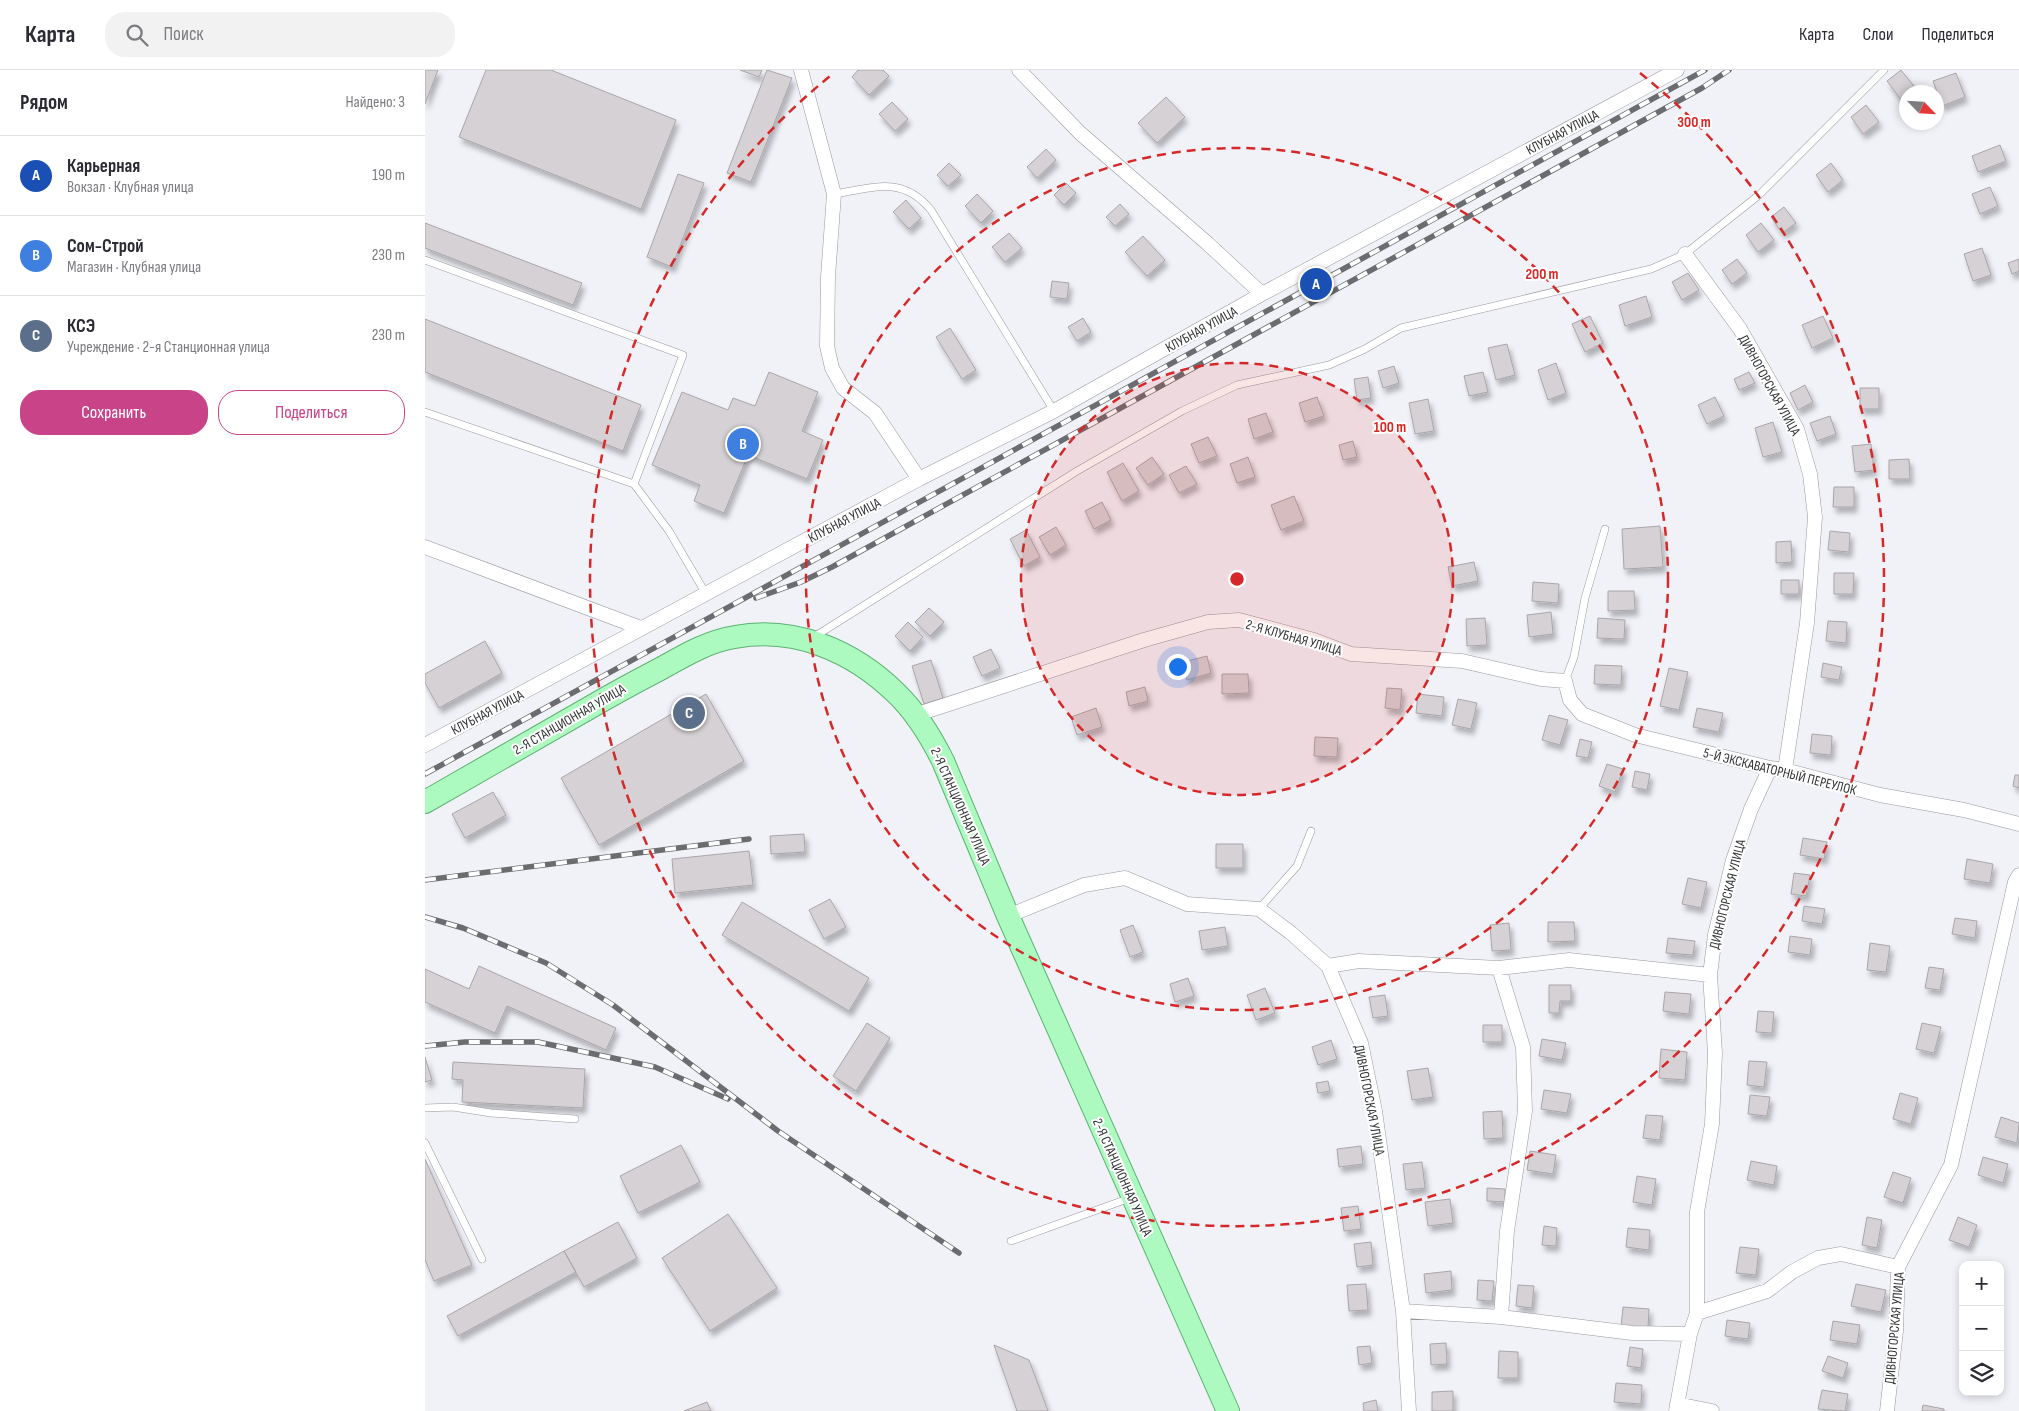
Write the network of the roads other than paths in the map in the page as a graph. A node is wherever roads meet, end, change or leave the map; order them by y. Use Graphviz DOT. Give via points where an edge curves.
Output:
graph roads {
  1 [pos="801,70"];
  2 [pos="1019,70"];
  3 [pos="1677,70"];
  4 [pos="1884,70"];
  5 [pos="1658,75"];
  6 [pos="834,194"];
  7 [pos="1685,254"];
  8 [pos="425,260"];
  9 [pos="1262,294"];
  10 [pos="1054,411"];
  11 [pos="425,412"];
  12 [pos="919,479"];
  13 [pos="634,484"];
  14 [pos="1605,529"];
  15 [pos="425,547"];
  16 [pos="706,594"];
  17 [pos="641,628"];
  18 [pos="809,640"];
  19 [pos="1565,681"];
  20 [pos="915,715"];
  21 [pos="425,745"];
  22 [pos="1770,768"];
  23 [pos="1785,770"];
  24 [pos="425,802"];
  25 [pos="2019,824"];
  26 [pos="1311,831"];
  27 [pos="2019,874"];
  28 [pos="1259,909"];
  29 [pos="1009,916"];
  30 [pos="1328,966"];
  31 [pos="1499,968"];
  32 [pos="1710,975"];
  33 [pos="425,1108"];
  34 [pos="575,1119"];
  35 [pos="425,1143"];
  36 [pos="1133,1197"];
  37 [pos="1011,1241"];
  38 [pos="482,1259"];
  39 [pos="1898,1267"];
  40 [pos="1403,1311"];
  41 [pos="1697,1313"];
  42 [pos="1501,1317"];
  43 [pos="1690,1334"];
  44 [pos="1676,1407"];
  45 [pos="1228,1411"];
  46 [pos="1409,1411"];
  47 [pos="1712,1411"];
  48 [pos="1887,1411"];
  1 -- 6 [label="street"];
  2 -- 9 [label="street" via="1080,133"];
  3 -- 5 [label="street, КЛУБНАЯ УЛИЦА"];
  4 -- 7 [label="lane" via="1759,195"];
  5 -- 9 [label="street, КЛУБНАЯ УЛИЦА"];
  6 -- 10 [label="lane" via="896,186 921,197"];
  6 -- 12 [label="street" via="827,287 827,346 832,368 843,388 875,414"];
  7 -- 18 [label="lane" via="1651,269 1401,328 1365,350 1329,365 1237,385 1182,411 1077,471"];
  7 -- 23 [label="street, ДИВНОГОРСКАЯ УЛИЦА" via="1740,329 1797,430 1810,474 1815,517 1807,623"];
  8 -- 13 [label="lane" via="683,355"];
  9 -- 10 [label="street, КЛУБНАЯ УЛИЦА"];
  10 -- 12 [label="street, КЛУБНАЯ УЛИЦА"];
  11 -- 13 [label="lane"];
  12 -- 16 [label="street, КЛУБНАЯ УЛИЦА"];
  13 -- 16 [label="lane" via="669,531"];
  14 -- 19 [label="lane" via="1585,598 1575,657"];
  15 -- 17 [label="street"];
  16 -- 17 [label="street, КЛУБНАЯ УЛИЦА"];
  17 -- 21 [label="street, КЛУБНАЯ УЛИЦА"];
  18 -- 20 [label="main road, 2-Я СТАНЦИОННАЯ УЛИЦА" via="843,653 869,670 897,693"];
  18 -- 24 [label="main road, 2-Я СТАНЦИОННАЯ УЛИЦА" via="765,633 733,637 699,648"];
  19 -- 20 [label="street, 2-Я КЛУБНАЯ УЛИЦА" via="1541,679 1462,660 1351,654 1314,640 1239,620 1208,622 1144,640"];
  19 -- 22 [label="street, 5-Й ЭКСКАВАТОРНЫЙ ПЕРЕУЛОК" via="1570,700 1582,714 1635,735"];
  20 -- 29 [label="main road, 2-Я СТАНЦИОННАЯ УЛИЦА" via="943,761"];
  22 -- 23 [label="street, 5-Й ЭКСКАВАТОРНЫЙ ПЕРЕУЛОК"];
  22 -- 32 [label="street, ДИВНОГОРСКАЯ УЛИЦА" via="1733,860 1715,935"];
  23 -- 25 [label="street, 5-Й ЭКСКАВАТОРНЫЙ ПЕРЕУЛОК" via="1879,795 1965,810"];
  26 -- 28 [label="lane" via="1297,866"];
  27 -- 39 [label="street, ДИВНОГОРСКАЯ УЛИЦА" via="1951,1165"];
  28 -- 29 [label="street" via="1187,904 1125,878 1084,885"];
  28 -- 30 [label="street, ДИВНОГОРСКАЯ УЛИЦА"];
  29 -- 36 [label="main road, 2-Я СТАНЦИОННАЯ УЛИЦА"];
  30 -- 31 [label="street" via="1359,961"];
  30 -- 40 [label="street, ДИВНОГОРСКАЯ УЛИЦА" via="1361,1043 1375,1111"];
  31 -- 32 [label="street" via="1569,960"];
  31 -- 42 [label="street" via="1523,1046 1525,1111 1507,1231"];
  32 -- 41 [label="street, ДИВНОГОРСКАЯ УЛИЦА" via="1715,1052 1712,1124 1697,1212"];
  33 -- 34 [label="lane" via="453,1107"];
  35 -- 38 [label="lane"];
  36 -- 37 [label="lane"];
  36 -- 45 [label="main road, 2-Я СТАНЦИОННАЯ УЛИЦА"];
  39 -- 41 [label="street" via="1841,1254 1817,1258 1791,1272 1767,1291"];
  39 -- 48 [label="street, ДИВНОГОРСКАЯ УЛИЦА" via="1896,1330"];
  40 -- 42 [label="street"];
  40 -- 46 [label="street, ДИВНОГОРСКАЯ УЛИЦА"];
  41 -- 43 [label="street, ДИВНОГОРСКАЯ УЛИЦА"];
  42 -- 43 [label="street" via="1632,1333"];
  43 -- 44 [label="street, ДИВНОГОРСКАЯ УЛИЦА"];
  44 -- 47 [label="street"];
}
